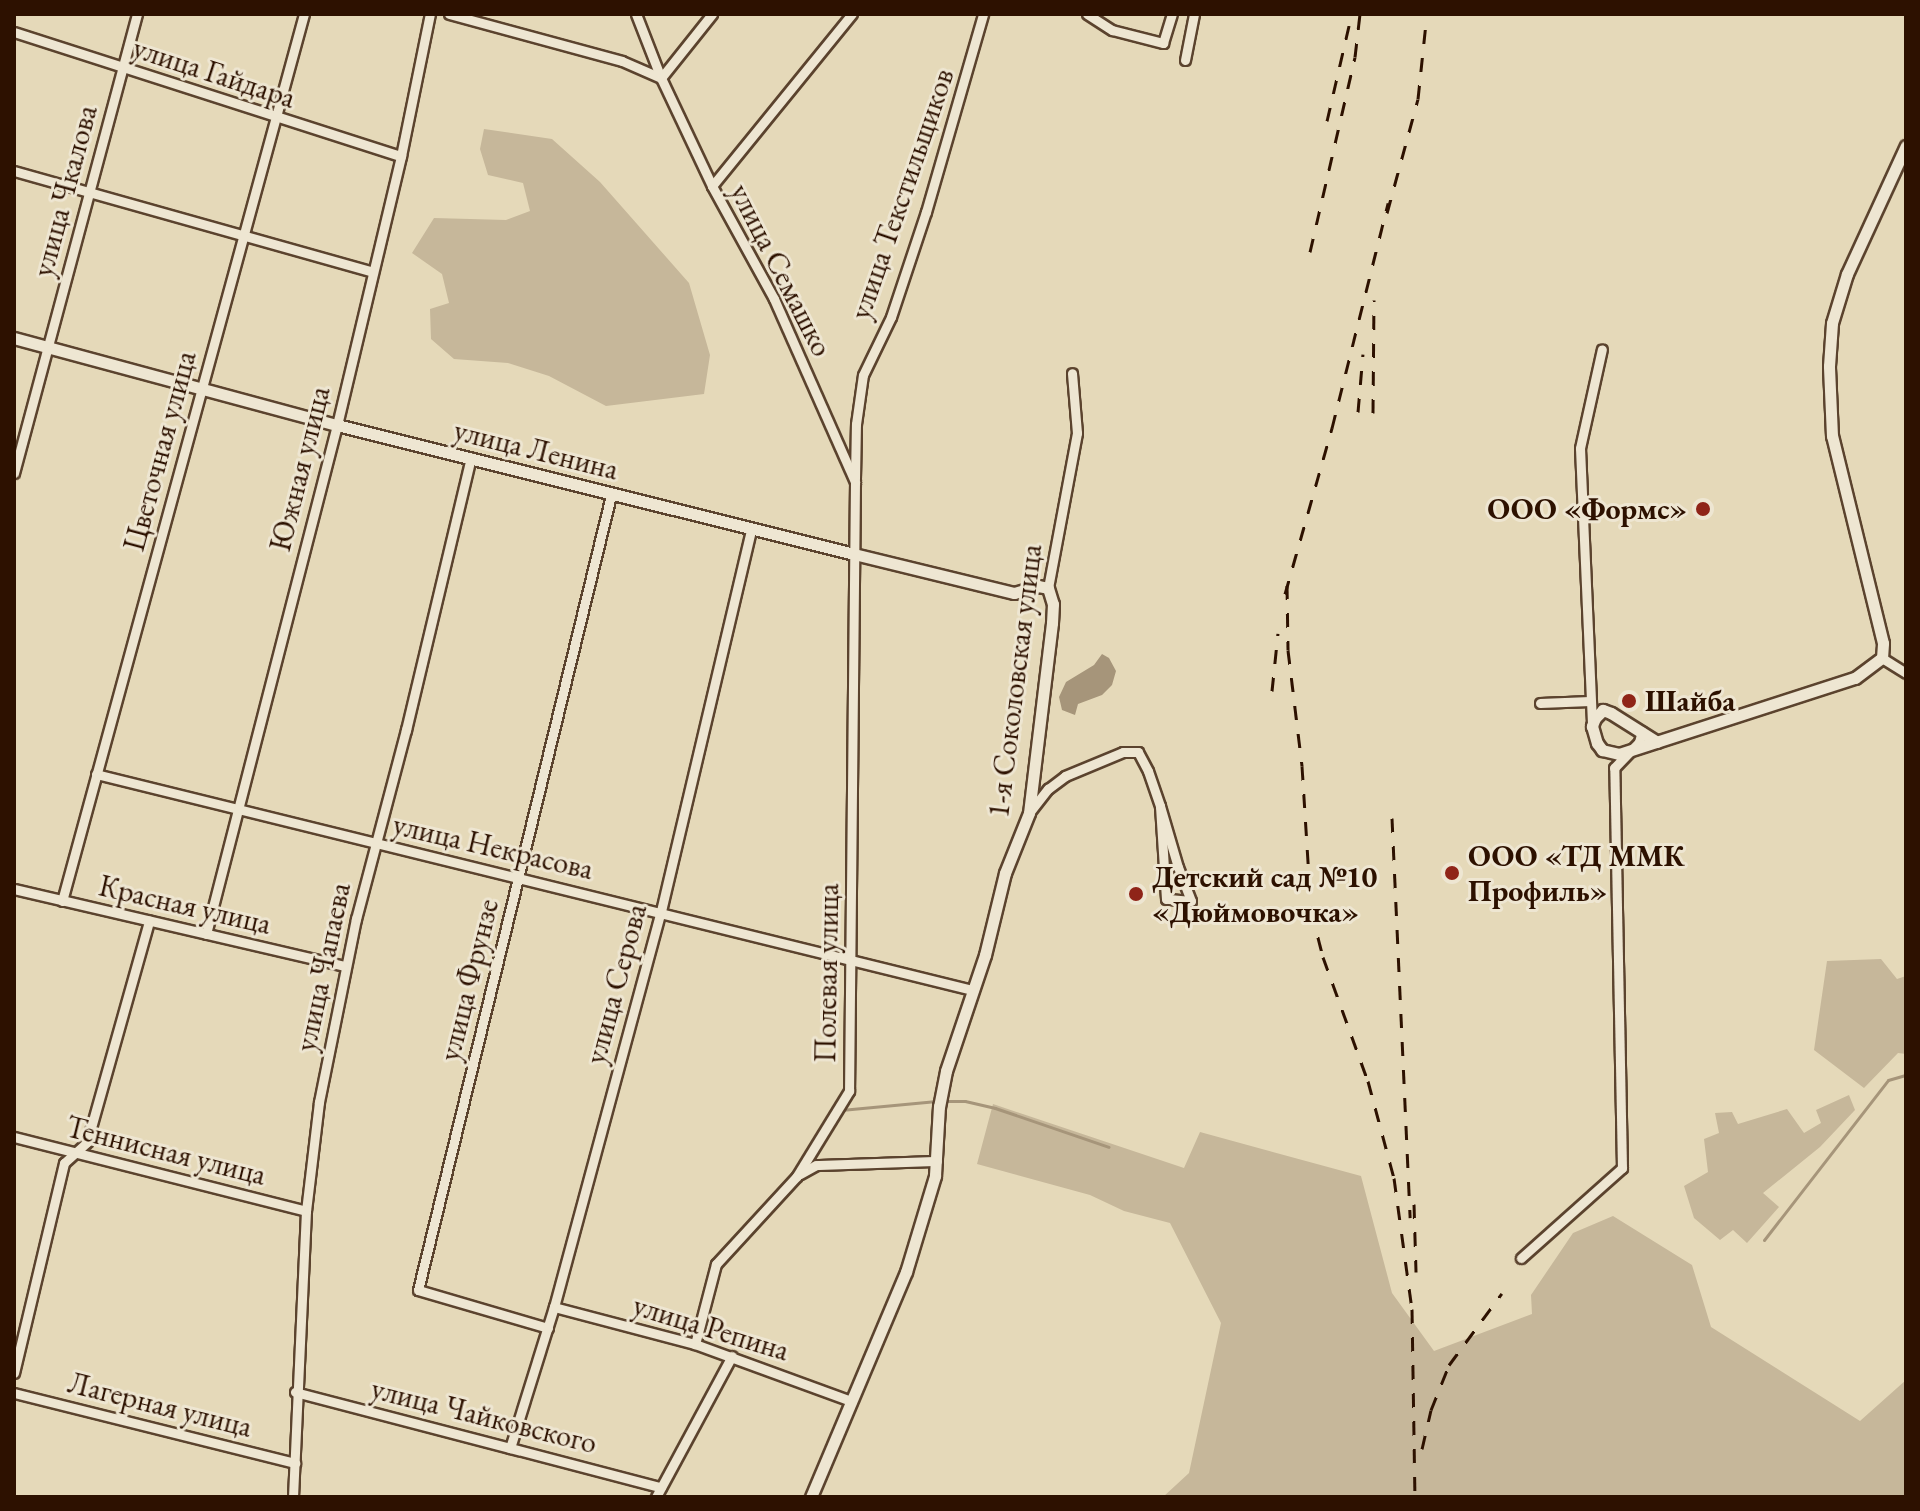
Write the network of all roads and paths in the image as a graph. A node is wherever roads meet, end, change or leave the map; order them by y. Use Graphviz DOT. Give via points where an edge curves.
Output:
graph roads {
  1 [pos="137,14"];
  2 [pos="304,14"];
  3 [pos="430,14"];
  4 [pos="449,14"];
  5 [pos="636,14"];
  6 [pos="712,14"];
  7 [pos="852,14"];
  8 [pos="983,14"];
  9 [pos="1087,14"];
  10 [pos="1172,14"];
  11 [pos="1194,14"];
  12 [pos="14,32"];
  13 [pos="1185,60"];
  14 [pos="121,69"];
  15 [pos="661,78"];
  16 [pos="275,117"];
  17 [pos="1906,146"];
  18 [pos="401,156"];
  19 [pos="14,171"];
  20 [pos="712,186"];
  21 [pos="89,192"];
  22 [pos="243,234"];
  23 [pos="373,272"];
  24 [pos="14,338"];
  25 [pos="49,348"];
  26 [pos="1602,349"];
  27 [pos="1072,373"];
  28 [pos="203,387"];
  29 [pos="337,425"];
  30 [pos="471,458"];
  31 [pos="14,473"];
  32 [pos="855,482"];
  33 [pos="611,495"];
  34 [pos="751,529"];
  35 [pos="854,554"];
  36 [pos="1048,588"];
  37 [pos="1882,658"];
  38 [pos="1906,673"];
  39 [pos="1540,703"];
  40 [pos="1590,703"];
  41 [pos="1603,710"];
  42 [pos="1592,726"];
  43 [pos="1642,731"];
  44 [pos="1657,742"];
  45 [pos="1602,750"];
  46 [pos="1629,752"];
  47 [pos="1614,768"];
  48 [pos="96,774"];
  49 [pos="1160,806"];
  50 [pos="238,809"];
  51 [pos="1029,813"];
  52 [pos="377,845"];
  53 [pos="519,876"];
  54 [pos="14,889"];
  55 [pos="62,901"];
  56 [pos="661,911"];
  57 [pos="149,921"];
  58 [pos="206,934"];
  59 [pos="852,958"];
  60 [pos="345,966"];
  61 [pos="973,990"];
  62 [pos="14,1137"];
  63 [pos="75,1152"];
  64 [pos="937,1161"];
  65 [pos="797,1176"];
  66 [pos="306,1211"];
  67 [pos="1521,1258"];
  68 [pos="554,1307"];
  69 [pos="548,1328"];
  70 [pos="689,1343"];
  71 [pos="732,1356"];
  72 [pos="14,1373"];
  73 [pos="295,1392"];
  74 [pos="14,1393"];
  75 [pos="851,1401"];
  76 [pos="510,1448"];
  77 [pos="295,1463"];
  78 [pos="661,1487"];
  79 [pos="293,1497"];
  80 [pos="656,1497"];
  81 [pos="811,1497"];
  1 -- 14 [label="street, улица Чкалова"];
  2 -- 16 [label="street, Цветочная улица"];
  3 -- 18 [label="street, Южная улица"];
  4 -- 15 [label="street" via="622,61"];
  5 -- 15 [label="street, улица Семашко"];
  6 -- 15 [label="street"];
  7 -- 20 [label="street"];
  8 -- 32 [label="street, улица Текстильщиков" via="926,212 891,317 863,375"];
  9 -- 10 [label="street" via="1112,30 1163,43"];
  11 -- 13 [label="street"];
  12 -- 14 [label="street, улица Гайдара"];
  14 -- 16 [label="street, улица Гайдара"];
  14 -- 21 [label="street, улица Чкалова"];
  15 -- 20 [label="street, улица Семашко"];
  16 -- 18 [label="street, улица Гайдара"];
  16 -- 22 [label="street, Цветочная улица"];
  17 -- 37 [label="street" via="1847,274 1832,323 1829,366 1832,436 1883,643"];
  18 -- 23 [label="street, Южная улица"];
  19 -- 21 [label="street"];
  20 -- 32 [label="street, улица Семашко" via="774,299"];
  21 -- 22 [label="street"];
  21 -- 25 [label="street, улица Чкалова"];
  22 -- 23 [label="street"];
  22 -- 28 [label="street, Цветочная улица"];
  23 -- 29 [label="street, Южная улица"];
  24 -- 25 [label="street, улица Ленина"];
  25 -- 28 [label="street, улица Ленина"];
  25 -- 31 [label="street, улица Чкалова"];
  26 -- 40 [label="street" via="1580,448"];
  27 -- 36 [label="street, 1-я Соколовская улица" via="1077,433"];
  28 -- 29 [label="street, улица Ленина"];
  28 -- 48 [label="street, Цветочная улица"];
  29 -- 30 [label="street, улица Ленина"];
  29 -- 50 [label="street, Южная улица"];
  30 -- 33 [label="street, улица Ленина"];
  30 -- 52 [label="street, улица Чапаева"];
  32 -- 35 [label="street, улица Семашко"];
  33 -- 34 [label="street, улица Ленина"];
  33 -- 53 [label="street, улица Фрунзе"];
  34 -- 35 [label="street, улица Ленина"];
  34 -- 56 [label="street, улица Серова"];
  35 -- 36 [label="street, улица Ленина" via="1014,593"];
  35 -- 59 [label="street, Полевая улица"];
  36 -- 51 [label="street, 1-я Соколовская улица" via="1052,623"];
  37 -- 38 [label="street"];
  37 -- 44 [label="street" via="1855,678"];
  39 -- 40 [label="street"];
  40 -- 41 [label="street"];
  40 -- 42 [label="street"];
  41 -- 42 [label="street"];
  41 -- 43 [label="street"];
  42 -- 45 [label="street"];
  43 -- 44 [label="street"];
  43 -- 46 [label="street"];
  44 -- 46 [label="street"];
  45 -- 46 [label="street"];
  45 -- 47 [label="street"];
  46 -- 47 [label="street"];
  47 -- 67 [label="street" via="1622,1168"];
  48 -- 50 [label="street, улица Некрасова"];
  48 -- 55 [label="street, Цветочная улица"];
  49 -- 49 [label="street" via="1178,867 1191,901 1166,899"];
  49 -- 51 [label="street" via="1138,752 1123,752 1065,776"];
  50 -- 52 [label="street, улица Некрасова"];
  50 -- 58 [label="street, Южная улица"];
  51 -- 61 [label="street, 1-я Соколовская улица" via="1008,864"];
  52 -- 53 [label="street, улица Некрасова"];
  52 -- 60 [label="street, улица Чапаева"];
  53 -- 56 [label="street, улица Некрасова"];
  53 -- 69 [label="street, улица Фрунзе" via="418,1290"];
  54 -- 55 [label="street, Красная улица"];
  55 -- 57 [label="street, Красная улица"];
  56 -- 59 [label="street, улица Некрасова"];
  56 -- 68 [label="street, улица Серова"];
  57 -- 58 [label="street, Красная улица"];
  57 -- 63 [label="street" via="87,1142"];
  58 -- 60 [label="street, Красная улица"];
  59 -- 61 [label="street, улица Некрасова"];
  59 -- 65 [label="street, Полевая улица" via="849,1091"];
  60 -- 66 [label="street, улица Чапаева" via="319,1102"];
  61 -- 64 [label="street, 1-я Соколовская улица" via="940,1102"];
  62 -- 63 [label="street, Теннисная улица"];
  63 -- 66 [label="street, Теннисная улица"];
  63 -- 72 [label="street" via="64,1163"];
  64 -- 65 [label="street" via="816,1165"];
  64 -- 75 [label="street, 1-я Соколовская улица" via="906,1272"];
  65 -- 70 [label="street, Полевая улица" via="716,1264"];
  66 -- 73 [label="street, улица Чапаева"];
  68 -- 69 [label="street, улица Серова"];
  68 -- 70 [label="street, улица Репина"];
  69 -- 76 [label="street, улица Серова"];
  70 -- 71 [label="street, улица Репина"];
  71 -- 75 [label="street, улица Репина"];
  71 -- 78 [label="street"];
  73 -- 76 [label="street, улица Чайковского"];
  73 -- 77 [label="street, улица Чапаева"];
  74 -- 77 [label="street, Лагерная улица"];
  75 -- 81 [label="street, 1-я Соколовская улица"];
  76 -- 78 [label="street, улица Чайковского"];
  77 -- 79 [label="street, улица Чапаева"];
  78 -- 80 [label="street"];
}
